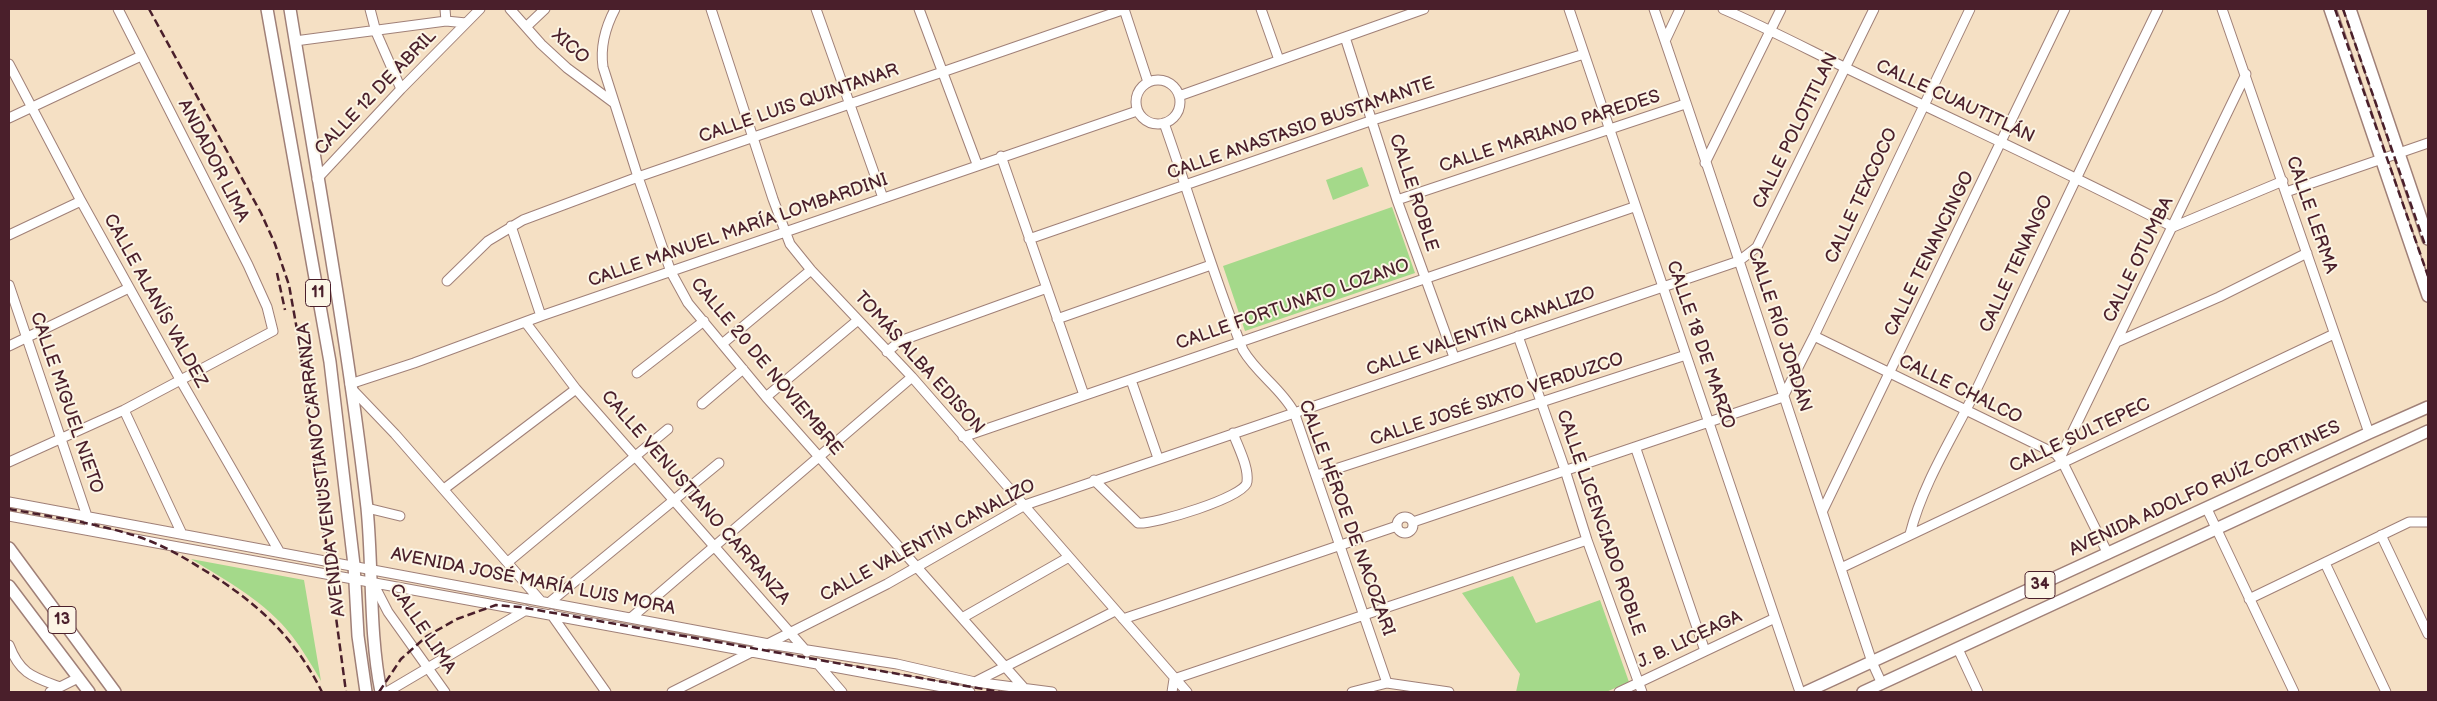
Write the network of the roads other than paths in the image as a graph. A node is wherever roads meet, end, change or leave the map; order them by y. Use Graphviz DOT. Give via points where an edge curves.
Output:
graph roads {
  1 [pos="118,9"];
  2 [pos="267,9"];
  3 [pos="290,9"];
  4 [pos="370,9"];
  5 [pos="445,9"];
  6 [pos="480,9"];
  7 [pos="510,9"];
  8 [pos="545,9"];
  9 [pos="711,9"];
  10 [pos="816,9"];
  11 [pos="909,9"];
  12 [pos="918,9"];
  13 [pos="1125,9"];
  14 [pos="1261,9"];
  15 [pos="1424,9"];
  16 [pos="1568,9"];
  17 [pos="1654,9"];
  18 [pos="1680,9"];
  19 [pos="1723,9"];
  20 [pos="1781,9"];
  21 [pos="1874,9"];
  22 [pos="1970,9"];
  23 [pos="2066,9"];
  24 [pos="2158,9"];
  25 [pos="2222,9"];
  26 [pos="2330,9"];
  27 [pos="2350,9"];
  28 [pos="612,11"];
  29 [pos="1400,12"];
  30 [pos="446,21"];
  31 [pos="466,23"];
  32 [pos="526,27"];
  33 [pos="1771,30"];
  34 [pos="376,32"];
  35 [pos="1345,37"];
  36 [pos="295,41"];
  37 [pos="1665,41"];
  38 [pos="1584,54"];
  39 [pos="141,56"];
  40 [pos="1279,60"];
  41 [pos="9,64"];
  42 [pos="1845,68"];
  43 [pos="943,72"];
  44 [pos="2246,74"];
  45 [pos="1148,82"];
  46 [pos="401,89"];
  47 [pos="1179,96"];
  48 [pos="615,103"];
  49 [pos="1685,104"];
  50 [pos="1924,104"];
  51 [pos="852,105"];
  52 [pos="32,107"];
  53 [pos="1138,111"];
  54 [pos="9,118"];
  55 [pos="1372,120"];
  56 [pos="1164,123"];
  57 [pos="1610,130"];
  58 [pos="754,136"];
  59 [pos="2002,142"];
  60 [pos="2428,143"];
  61 [pos="2400,153"];
  62 [pos="1001,156"];
  63 [pos="2382,158"];
  64 [pos="1705,163"];
  65 [pos="978,164"];
  66 [pos="638,177"];
  67 [pos="2076,177"];
  68 [pos="317,179"];
  69 [pos="2283,181"];
  70 [pos="1186,185"];
  71 [pos="2286,192"];
  72 [pos="883,198"];
  73 [pos="1397,200"];
  74 [pos="81,201"];
  75 [pos="1634,207"];
  76 [pos="511,226"];
  77 [pos="2173,227"];
  78 [pos="785,233"];
  79 [pos="9,235"];
  80 [pos="1029,239"];
  81 [pos="2428,240"];
  82 [pos="2307,253"];
  83 [pos="1739,261"];
  84 [pos="1211,266"];
  85 [pos="811,270"];
  86 [pos="671,272"];
  87 [pos="1424,277"];
  88 [pos="447,281"];
  89 [pos="9,285"];
  90 [pos="129,288"];
  91 [pos="1047,288"];
  92 [pos="1664,288"];
  93 [pos="2428,296"];
  94 [pos="541,316"];
  95 [pos="1057,319"];
  96 [pos="858,320"];
  97 [pos="704,321"];
  98 [pos="526,323"];
  99 [pos="2334,334"];
  100 [pos="1518,336"];
  101 [pos="1814,336"];
  102 [pos="28,338"];
  103 [pos="1239,340"];
  104 [pos="2117,342"];
  105 [pos="722,344"];
  106 [pos="9,346"];
  107 [pos="887,352"];
  108 [pos="1686,355"];
  109 [pos="1454,357"];
  110 [pos="742,369"];
  111 [pos="637,373"];
  112 [pos="1889,374"];
  113 [pos="912,377"];
  114 [pos="1131,380"];
  115 [pos="180,381"];
  116 [pos="351,386"];
  117 [pos="576,389"];
  118 [pos="1084,395"];
  119 [pos="1783,397"];
  120 [pos="766,398"];
  121 [pos="1542,403"];
  122 [pos="702,404"];
  123 [pos="2428,408"];
  124 [pos="124,410"];
  125 [pos="1967,410"];
  126 [pos="1294,412"];
  127 [pos="1709,422"];
  128 [pos="668,429"];
  129 [pos="2428,430"];
  130 [pos="2369,433"];
  131 [pos="1233,434"];
  132 [pos="963,437"];
  133 [pos="62,438"];
  134 [pos="1636,449"];
  135 [pos="635,456"];
  136 [pos="818,456"];
  137 [pos="1158,458"];
  138 [pos="2061,460"];
  139 [pos="9,462"];
  140 [pos="719,463"];
  141 [pos="1565,470"];
  142 [pos="1317,475"];
  143 [pos="1094,480"];
  144 [pos="444,489"];
  145 [pos="676,500"];
  146 [pos="9,502"];
  147 [pos="1025,505"];
  148 [pos="367,508"];
  149 [pos="2207,509"];
  150 [pos="1822,512"];
  151 [pos="9,516"];
  152 [pos="88,516"];
  153 [pos="400,516"];
  154 [pos="2428,522"];
  155 [pos="2217,528"];
  156 [pos="92,531"];
  157 [pos="182,534"];
  158 [pos="1910,534"];
  159 [pos="2381,535"];
  160 [pos="1587,540"];
  161 [pos="716,546"];
  162 [pos="1340,547"];
  163 [pos="9,548"];
  164 [pos="279,551"];
  165 [pos="2108,554"];
  166 [pos="1069,557"];
  167 [pos="508,562"];
  168 [pos="2325,563"];
  169 [pos="354,565"];
  170 [pos="916,568"];
  171 [pos="1841,568"];
  172 [pos="372,569"];
  173 [pos="354,580"];
  174 [pos="372,583"];
  175 [pos="10,588"];
  176 [pos="2249,598"];
  177 [pos="540,600"];
  178 [pos="550,602"];
  179 [pos="526,610"];
  180 [pos="1115,611"];
  181 [pos="551,614"];
  182 [pos="1364,616"];
  183 [pos="632,617"];
  184 [pos="962,618"];
  185 [pos="1775,618"];
  186 [pos="1123,619"];
  187 [pos="791,632"];
  188 [pos="2428,634"];
  189 [pos="769,644"];
  190 [pos="9,645"];
  191 [pos="1958,649"];
  192 [pos="806,650"];
  193 [pos="1705,651"];
  194 [pos="752,653"];
  195 [pos="1872,662"];
  196 [pos="817,664"];
  197 [pos="1005,666"];
  198 [pos="427,668"];
  199 [pos="78,678"];
  200 [pos="1174,679"];
  201 [pos="975,682"];
  202 [pos="1387,683"];
  203 [pos="1639,683"];
  204 [pos="1882,684"];
  205 [pos="60,687"];
  206 [pos="1024,688"];
  207 [pos="954,691"];
  208 [pos="50,692"];
  209 [pos="89,692"];
  210 [pos="115,692"];
  211 [pos="366,692"];
  212 [pos="380,692"];
  213 [pos="387,692"];
  214 [pos="445,692"];
  215 [pos="606,692"];
  216 [pos="672,692"];
  217 [pos="842,692"];
  218 [pos="970,692"];
  219 [pos="1052,692"];
  220 [pos="1172,692"];
  221 [pos="1187,692"];
  222 [pos="1352,692"];
  223 [pos="1450,692"];
  224 [pos="1619,692"];
  225 [pos="1642,692"];
  226 [pos="1800,692"];
  227 [pos="1806,692"];
  228 [pos="1863,692"];
  229 [pos="1978,692"];
  230 [pos="2294,692"];
  231 [pos="2386,692"];
  1 -- 39 [label="street, ANDADOR LIMA"];
  2 -- 169 [label="main road, AVENIDA VENUSTIANO CARRANZA / 11" via="330,362"];
  3 -- 36 [label="main road, AVENIDA VENUSTIANO CARRANZA / 11"];
  4 -- 34 [label="street"];
  5 -- 30 [label="street"];
  6 -- 31 [label="street, CALLE 12 DE ABRIL"];
  7 -- 32 [label="street, XICO"];
  8 -- 32 [label="street"];
  9 -- 58 [label="street, TOMÁS ALBA EDISON"];
  10 -- 51 [label="street"];
  11 -- 12 [label="street"];
  12 -- 43 [label="street"];
  13 -- 43 [label="street, CALLE LUIS QUINTANAR"];
  13 -- 45 [label="street"];
  14 -- 40 [label="street"];
  15 -- 29 [label="street"];
  16 -- 38 [label="street, CALLE 18 DE MARZO"];
  17 -- 37 [label="street, CALLE RÍO JORDÁN"];
  18 -- 37 [label="street"];
  19 -- 33 [label="street, CALLE CUAUTITLÁN"];
  20 -- 33 [label="street"];
  21 -- 42 [label="street, CALLE POLOTITLAN"];
  22 -- 50 [label="street, CALLE TEXCOCO"];
  23 -- 59 [label="street, CALLE TENANCINGO"];
  24 -- 67 [label="street, CALLE TENANGO"];
  25 -- 44 [label="street, CALLE LERMA"];
  26 -- 63 [label="main road"];
  27 -- 61 [label="main road"];
  28 -- 48 [label="street, CALLE 20 DE NOVIEMBRE" via="601,53"];
  29 -- 35 [label="street"];
  30 -- 31 [label="street"];
  30 -- 34 [label="street"];
  31 -- 46 [label="street, CALLE 12 DE ABRIL"];
  32 -- 48 [label="street, XICO" via="567,68"];
  33 -- 42 [label="street, CALLE CUAUTITLÁN"];
  33 -- 64 [label="street"];
  34 -- 36 [label="street"];
  34 -- 46 [label="street"];
  35 -- 40 [label="street"];
  35 -- 55 [label="street, CALLE ROBLE"];
  36 -- 68 [label="main road, AVENIDA VENUSTIANO CARRANZA / 11"];
  37 -- 49 [label="street, CALLE RÍO JORDÁN"];
  38 -- 55 [label="street, CALLE ANASTASIO BUSTAMANTE"];
  38 -- 57 [label="street, CALLE 18 DE MARZO"];
  39 -- 52 [label="street"];
  39 -- 115 [label="street, ANDADOR LIMA" via="248,265 267,307 273,331"];
  40 -- 47 [label="street"];
  41 -- 52 [label="street, CALLE ALANÍS VALDEZ"];
  42 -- 50 [label="street, CALLE CUAUTITLÁN"];
  42 -- 83 [label="street, CALLE POLOTITLAN" via="1757,247"];
  43 -- 51 [label="street, CALLE LUIS QUINTANAR"];
  43 -- 65 [label="street"];
  44 -- 69 [label="street, CALLE LERMA"];
  44 -- 77 [label="street, CALLE OTUMBA"];
  45 -- 47 [label="street" via="1170,83"];
  45 -- 53 [label="street" via="1136,98"];
  46 -- 68 [label="street, CALLE 12 DE ABRIL"];
  47 -- 56 [label="street" via="1179,110"];
  48 -- 66 [label="street, CALLE 20 DE NOVIEMBRE"];
  49 -- 57 [label="street, CALLE MARIANO PAREDES"];
  49 -- 64 [label="street, CALLE RÍO JORDÁN"];
  50 -- 59 [label="street, CALLE CUAUTITLÁN"];
  50 -- 101 [label="street, CALLE TEXCOCO"];
  51 -- 58 [label="street, CALLE LUIS QUINTANAR"];
  51 -- 72 [label="street"];
  52 -- 54 [label="street"];
  52 -- 74 [label="street, CALLE ALANÍS VALDEZ"];
  53 -- 56 [label="street" via="1148,122"];
  53 -- 62 [label="street, CALLE MANUEL MARÍA LOMBARDINI"];
  55 -- 70 [label="street, CALLE ANASTASIO BUSTAMANTE"];
  55 -- 73 [label="street, CALLE ROBLE"];
  56 -- 70 [label="street, CALLE HÉROE DE NACOZARI"];
  57 -- 73 [label="street, CALLE MARIANO PAREDES"];
  57 -- 75 [label="street, CALLE 18 DE MARZO"];
  58 -- 66 [label="street, CALLE LUIS QUINTANAR"];
  58 -- 78 [label="street, TOMÁS ALBA EDISON"];
  59 -- 67 [label="street, CALLE CUAUTITLÁN"];
  59 -- 112 [label="street, CALLE TENANCINGO"];
  60 -- 61 [label="street"];
  61 -- 63 [label="street"];
  61 -- 81 [label="main road"];
  62 -- 65 [label="street, CALLE MANUEL MARÍA LOMBARDINI"];
  62 -- 80 [label="street"];
  63 -- 71 [label="street"];
  63 -- 93 [label="main road"];
  64 -- 83 [label="street, CALLE RÍO JORDÁN"];
  65 -- 72 [label="street, CALLE MANUEL MARÍA LOMBARDINI"];
  66 -- 76 [label="street, CALLE LUIS QUINTANAR"];
  66 -- 86 [label="street, CALLE 20 DE NOVIEMBRE"];
  67 -- 77 [label="street, CALLE CUAUTITLÁN"];
  67 -- 125 [label="street, CALLE TENANGO"];
  68 -- 116 [label="main road, AVENIDA VENUSTIANO CARRANZA / 11"];
  69 -- 71 [label="street, CALLE LERMA"];
  69 -- 77 [label="street"];
  70 -- 80 [label="street, CALLE ANASTASIO BUSTAMANTE"];
  70 -- 84 [label="street, CALLE HÉROE DE NACOZARI"];
  71 -- 82 [label="street, CALLE LERMA"];
  72 -- 78 [label="street, CALLE MANUEL MARÍA LOMBARDINI"];
  73 -- 87 [label="street, CALLE ROBLE"];
  74 -- 79 [label="street"];
  74 -- 90 [label="street, CALLE ALANÍS VALDEZ"];
  75 -- 87 [label="street, CALLE FORTUNATO LOZANO"];
  75 -- 92 [label="street, CALLE 18 DE MARZO"];
  76 -- 88 [label="street, CALLE LUIS QUINTANAR" via="488,241"];
  76 -- 94 [label="street"];
  77 -- 104 [label="street, CALLE OTUMBA"];
  78 -- 85 [label="street, TOMÁS ALBA EDISON"];
  78 -- 86 [label="street, CALLE MANUEL MARÍA LOMBARDINI"];
  80 -- 91 [label="street"];
  82 -- 99 [label="street, CALLE LERMA"];
  82 -- 104 [label="street" via="2219,297"];
  83 -- 92 [label="street, CALLE VALENTÍN CANALIZO"];
  83 -- 119 [label="street, CALLE RÍO JORDÁN"];
  84 -- 95 [label="street"];
  84 -- 103 [label="street, CALLE HÉROE DE NACOZARI"];
  85 -- 96 [label="street, TOMÁS ALBA EDISON"];
  85 -- 105 [label="street"];
  86 -- 94 [label="street, CALLE MANUEL MARÍA LOMBARDINI"];
  86 -- 97 [label="street, CALLE 20 DE NOVIEMBRE" via="682,293"];
  87 -- 103 [label="street, CALLE FORTUNATO LOZANO"];
  87 -- 109 [label="street, CALLE ROBLE"];
  89 -- 102 [label="street, CALLE MIGUEL NIETO"];
  90 -- 102 [label="street"];
  90 -- 115 [label="street, CALLE ALANÍS VALDEZ"];
  91 -- 95 [label="street"];
  91 -- 107 [label="street" via="900,341"];
  92 -- 100 [label="street, CALLE VALENTÍN CANALIZO"];
  92 -- 108 [label="street, CALLE 18 DE MARZO"];
  94 -- 98 [label="street, CALLE MANUEL MARÍA LOMBARDINI"];
  95 -- 118 [label="street"];
  96 -- 107 [label="street, TOMÁS ALBA EDISON"];
  96 -- 120 [label="street"];
  97 -- 105 [label="street, CALLE 20 DE NOVIEMBRE"];
  97 -- 111 [label="street"];
  98 -- 116 [label="street, CALLE MANUEL MARÍA LOMBARDINI"];
  98 -- 117 [label="street, CALLE VENUSTIANO CARRANZA"];
  99 -- 130 [label="street, CALLE LERMA"];
  99 -- 138 [label="street, CALLE SULTEPEC"];
  100 -- 109 [label="street, CALLE VALENTÍN CANALIZO"];
  100 -- 121 [label="street, CALLE LICENCIADO ROBLE"];
  101 -- 112 [label="street, CALLE CHALCO"];
  101 -- 119 [label="street, CALLE TEXCOCO"];
  102 -- 106 [label="street"];
  102 -- 133 [label="street, CALLE MIGUEL NIETO"];
  103 -- 114 [label="street, CALLE FORTUNATO LOZANO"];
  103 -- 126 [label="street, CALLE HÉROE DE NACOZARI" via="1250,362 1286,398"];
  104 -- 138 [label="street, CALLE OTUMBA"];
  105 -- 110 [label="street, CALLE 20 DE NOVIEMBRE"];
  107 -- 113 [label="street, TOMÁS ALBA EDISON"];
  108 -- 121 [label="street, CALLE JOSÉ SIXTO VERDUZCO"];
  108 -- 127 [label="street, CALLE 18 DE MARZO"];
  109 -- 126 [label="street, CALLE VALENTÍN CANALIZO"];
  110 -- 120 [label="street, CALLE 20 DE NOVIEMBRE"];
  110 -- 122 [label="street"];
  112 -- 125 [label="street, CALLE CHALCO"];
  112 -- 150 [label="street, CALLE TENANCINGO"];
  113 -- 132 [label="street, TOMÁS ALBA EDISON"];
  113 -- 136 [label="street"];
  114 -- 118 [label="street, CALLE FORTUNATO LOZANO"];
  114 -- 137 [label="street"];
  115 -- 124 [label="street"];
  115 -- 164 [label="street, CALLE ALANÍS VALDEZ"];
  116 -- 144 [label="street"];
  116 -- 148 [label="main road, AVENIDA VENUSTIANO CARRANZA / 11"];
  117 -- 135 [label="street, CALLE VENUSTIANO CARRANZA"];
  117 -- 144 [label="street"];
  118 -- 132 [label="street, CALLE FORTUNATO LOZANO"];
  119 -- 127 [label="street"];
  119 -- 150 [label="street, CALLE RÍO JORDÁN"];
  120 -- 136 [label="street, CALLE 20 DE NOVIEMBRE"];
  121 -- 141 [label="street, CALLE LICENCIADO ROBLE"];
  121 -- 142 [label="street, CALLE JOSÉ SIXTO VERDUZCO"];
  123 -- 130 [label="main road, AVENIDA ADOLFO RUÍZ CORTINES / 34"];
  124 -- 133 [label="street"];
  124 -- 157 [label="street"];
  125 -- 138 [label="street, CALLE CHALCO"];
  125 -- 158 [label="street, CALLE TENANGO" via="1925,492"];
  126 -- 131 [label="street, CALLE VALENTÍN CANALIZO"];
  126 -- 142 [label="street, CALLE HÉROE DE NACOZARI"];
  127 -- 134 [label="street"];
  127 -- 185 [label="street, CALLE 18 DE MARZO"];
  128 -- 135 [label="street"];
  129 -- 155 [label="main road, 34"];
  130 -- 149 [label="main road, AVENIDA ADOLFO RUÍZ CORTINES / 34"];
  131 -- 137 [label="street, CALLE VALENTÍN CANALIZO"];
  131 -- 143 [label="street" via="1246,475 1245,488 1176,516 1138,523"];
  132 -- 147 [label="street, TOMÁS ALBA EDISON"];
  133 -- 139 [label="street"];
  133 -- 152 [label="street, CALLE MIGUEL NIETO"];
  134 -- 141 [label="street"];
  134 -- 193 [label="street"];
  135 -- 145 [label="street, CALLE VENUSTIANO CARRANZA"];
  135 -- 167 [label="street"];
  136 -- 161 [label="street"];
  136 -- 170 [label="street, CALLE 20 DE NOVIEMBRE"];
  137 -- 143 [label="street, CALLE VALENTÍN CANALIZO"];
  138 -- 158 [label="street, CALLE SULTEPEC"];
  138 -- 165 [label="street"];
  140 -- 145 [label="street"];
  141 -- 160 [label="street, CALLE LICENCIADO ROBLE"];
  141 -- 162 [label="street" via="1413,522 1411,531 1406,533 1398,526"];
  142 -- 162 [label="street, CALLE HÉROE DE NACOZARI"];
  143 -- 147 [label="street, CALLE VALENTÍN CANALIZO"];
  144 -- 167 [label="street"];
  145 -- 161 [label="street, CALLE VENUSTIANO CARRANZA"];
  145 -- 178 [label="street"];
  146 -- 152 [label="street, AVENIDA JOSÉ MARÍA LUIS MORA"];
  147 -- 166 [label="street, TOMÁS ALBA EDISON"];
  147 -- 170 [label="street, CALLE VALENTÍN CANALIZO"];
  148 -- 153 [label="street"];
  148 -- 172 [label="main road, AVENIDA VENUSTIANO CARRANZA / 11"];
  149 -- 155 [label="street"];
  149 -- 165 [label="main road, AVENIDA ADOLFO RUÍZ CORTINES / 34"];
  150 -- 171 [label="street, CALLE RÍO JORDÁN"];
  151 -- 156 [label="street, AVENIDA JOSÉ MARÍA LUIS MORA"];
  152 -- 156 [label="street, CALLE MIGUEL NIETO"];
  152 -- 157 [label="street, AVENIDA JOSÉ MARÍA LUIS MORA"];
  154 -- 159 [label="street" via="2409,522"];
  155 -- 176 [label="street"];
  155 -- 191 [label="main road, 34"];
  156 -- 173 [label="street, AVENIDA JOSÉ MARÍA LUIS MORA"];
  157 -- 164 [label="street, AVENIDA JOSÉ MARÍA LUIS MORA"];
  158 -- 171 [label="street, CALLE SULTEPEC"];
  159 -- 168 [label="street"];
  159 -- 188 [label="street"];
  160 -- 182 [label="street"];
  160 -- 203 [label="street, CALLE LICENCIADO ROBLE"];
  161 -- 183 [label="street"];
  161 -- 187 [label="street, CALLE VENUSTIANO CARRANZA"];
  162 -- 182 [label="street, CALLE HÉROE DE NACOZARI"];
  162 -- 186 [label="street"];
  163 -- 210 [label="main road, 13"];
  164 -- 169 [label="street, AVENIDA JOSÉ MARÍA LUIS MORA"];
  165 -- 195 [label="main road, AVENIDA ADOLFO RUÍZ CORTINES / 34"];
  166 -- 180 [label="street, TOMÁS ALBA EDISON"];
  166 -- 184 [label="street"];
  167 -- 177 [label="street"];
  168 -- 176 [label="street"];
  168 -- 231 [label="street"];
  169 -- 172 [label="street, AVENIDA JOSÉ MARÍA LUIS MORA"];
  169 -- 173 [label="main road, AVENIDA VENUSTIANO CARRANZA / 11"];
  170 -- 184 [label="street, CALLE 20 DE NOVIEMBRE"];
  170 -- 187 [label="street, CALLE VALENTÍN CANALIZO"];
  171 -- 195 [label="street, CALLE RÍO JORDÁN"];
  172 -- 174 [label="main road, AVENIDA VENUSTIANO CARRANZA / 11"];
  172 -- 177 [label="street, AVENIDA JOSÉ MARÍA LUIS MORA"];
  173 -- 174 [label="street, AVENIDA JOSÉ MARÍA LUIS MORA"];
  173 -- 211 [label="main road, AVENIDA VENUSTIANO CARRANZA / 11"];
  174 -- 179 [label="street, AVENIDA JOSÉ MARÍA LUIS MORA"];
  174 -- 198 [label="street, CALLE LIMA"];
  174 -- 212 [label="main road, AVENIDA VENUSTIANO CARRANZA / 11"];
  175 -- 199 [label="main road, 13"];
  176 -- 230 [label="street"];
  177 -- 178 [label="street, AVENIDA JOSÉ MARÍA LUIS MORA"];
  178 -- 183 [label="street, AVENIDA JOSÉ MARÍA LUIS MORA"];
  179 -- 181 [label="street, AVENIDA JOSÉ MARÍA LUIS MORA"];
  179 -- 198 [label="street"];
  180 -- 186 [label="street, TOMÁS ALBA EDISON"];
  180 -- 197 [label="street"];
  181 -- 194 [label="street, AVENIDA JOSÉ MARÍA LUIS MORA"];
  181 -- 215 [label="street"];
  182 -- 200 [label="street"];
  182 -- 202 [label="street, CALLE HÉROE DE NACOZARI"];
  183 -- 189 [label="street, AVENIDA JOSÉ MARÍA LUIS MORA"];
  184 -- 197 [label="street, CALLE 20 DE NOVIEMBRE"];
  185 -- 193 [label="street, J. B. LICEAGA"];
  185 -- 226 [label="street, CALLE 18 DE MARZO"];
  186 -- 200 [label="street, TOMÁS ALBA EDISON"];
  187 -- 189 [label="street, CALLE VALENTÍN CANALIZO"];
  187 -- 192 [label="street, CALLE VENUSTIANO CARRANZA"];
  189 -- 192 [label="street, AVENIDA JOSÉ MARÍA LUIS MORA"];
  189 -- 194 [label="street, CALLE VALENTÍN CANALIZO"];
  190 -- 205 [label="street" via="16,662 26,673"];
  191 -- 204 [label="main road, 34"];
  191 -- 229 [label="street"];
  192 -- 196 [label="street, CALLE VENUSTIANO CARRANZA"];
  192 -- 201 [label="street, AVENIDA JOSÉ MARÍA LUIS MORA" via="897,664"];
  193 -- 203 [label="street, J. B. LICEAGA"];
  194 -- 196 [label="street, AVENIDA JOSÉ MARÍA LUIS MORA"];
  194 -- 216 [label="street, CALLE VALENTÍN CANALIZO"];
  195 -- 204 [label="street, CALLE RÍO JORDÁN"];
  195 -- 227 [label="main road, AVENIDA ADOLFO RUÍZ CORTINES / 34"];
  196 -- 207 [label="street, AVENIDA JOSÉ MARÍA LUIS MORA"];
  196 -- 217 [label="street, CALLE VENUSTIANO CARRANZA"];
  197 -- 201 [label="street"];
  197 -- 206 [label="street, CALLE 20 DE NOVIEMBRE"];
  198 -- 213 [label="street"];
  198 -- 214 [label="street, CALLE LIMA"];
  199 -- 205 [label="street"];
  199 -- 209 [label="main road, 13"];
  200 -- 220 [label="street"];
  200 -- 221 [label="street, TOMÁS ALBA EDISON"];
  201 -- 206 [label="street, AVENIDA JOSÉ MARÍA LUIS MORA"];
  202 -- 222 [label="street"];
  202 -- 223 [label="street"];
  203 -- 224 [label="street, J. B. LICEAGA"];
  203 -- 225 [label="street, CALLE LICENCIADO ROBLE"];
  204 -- 228 [label="main road, 34"];
  205 -- 208 [label="street"];
  206 -- 219 [label="street, AVENIDA JOSÉ MARÍA LUIS MORA"];
  207 -- 218 [label="street, AVENIDA JOSÉ MARÍA LUIS MORA"];
}
